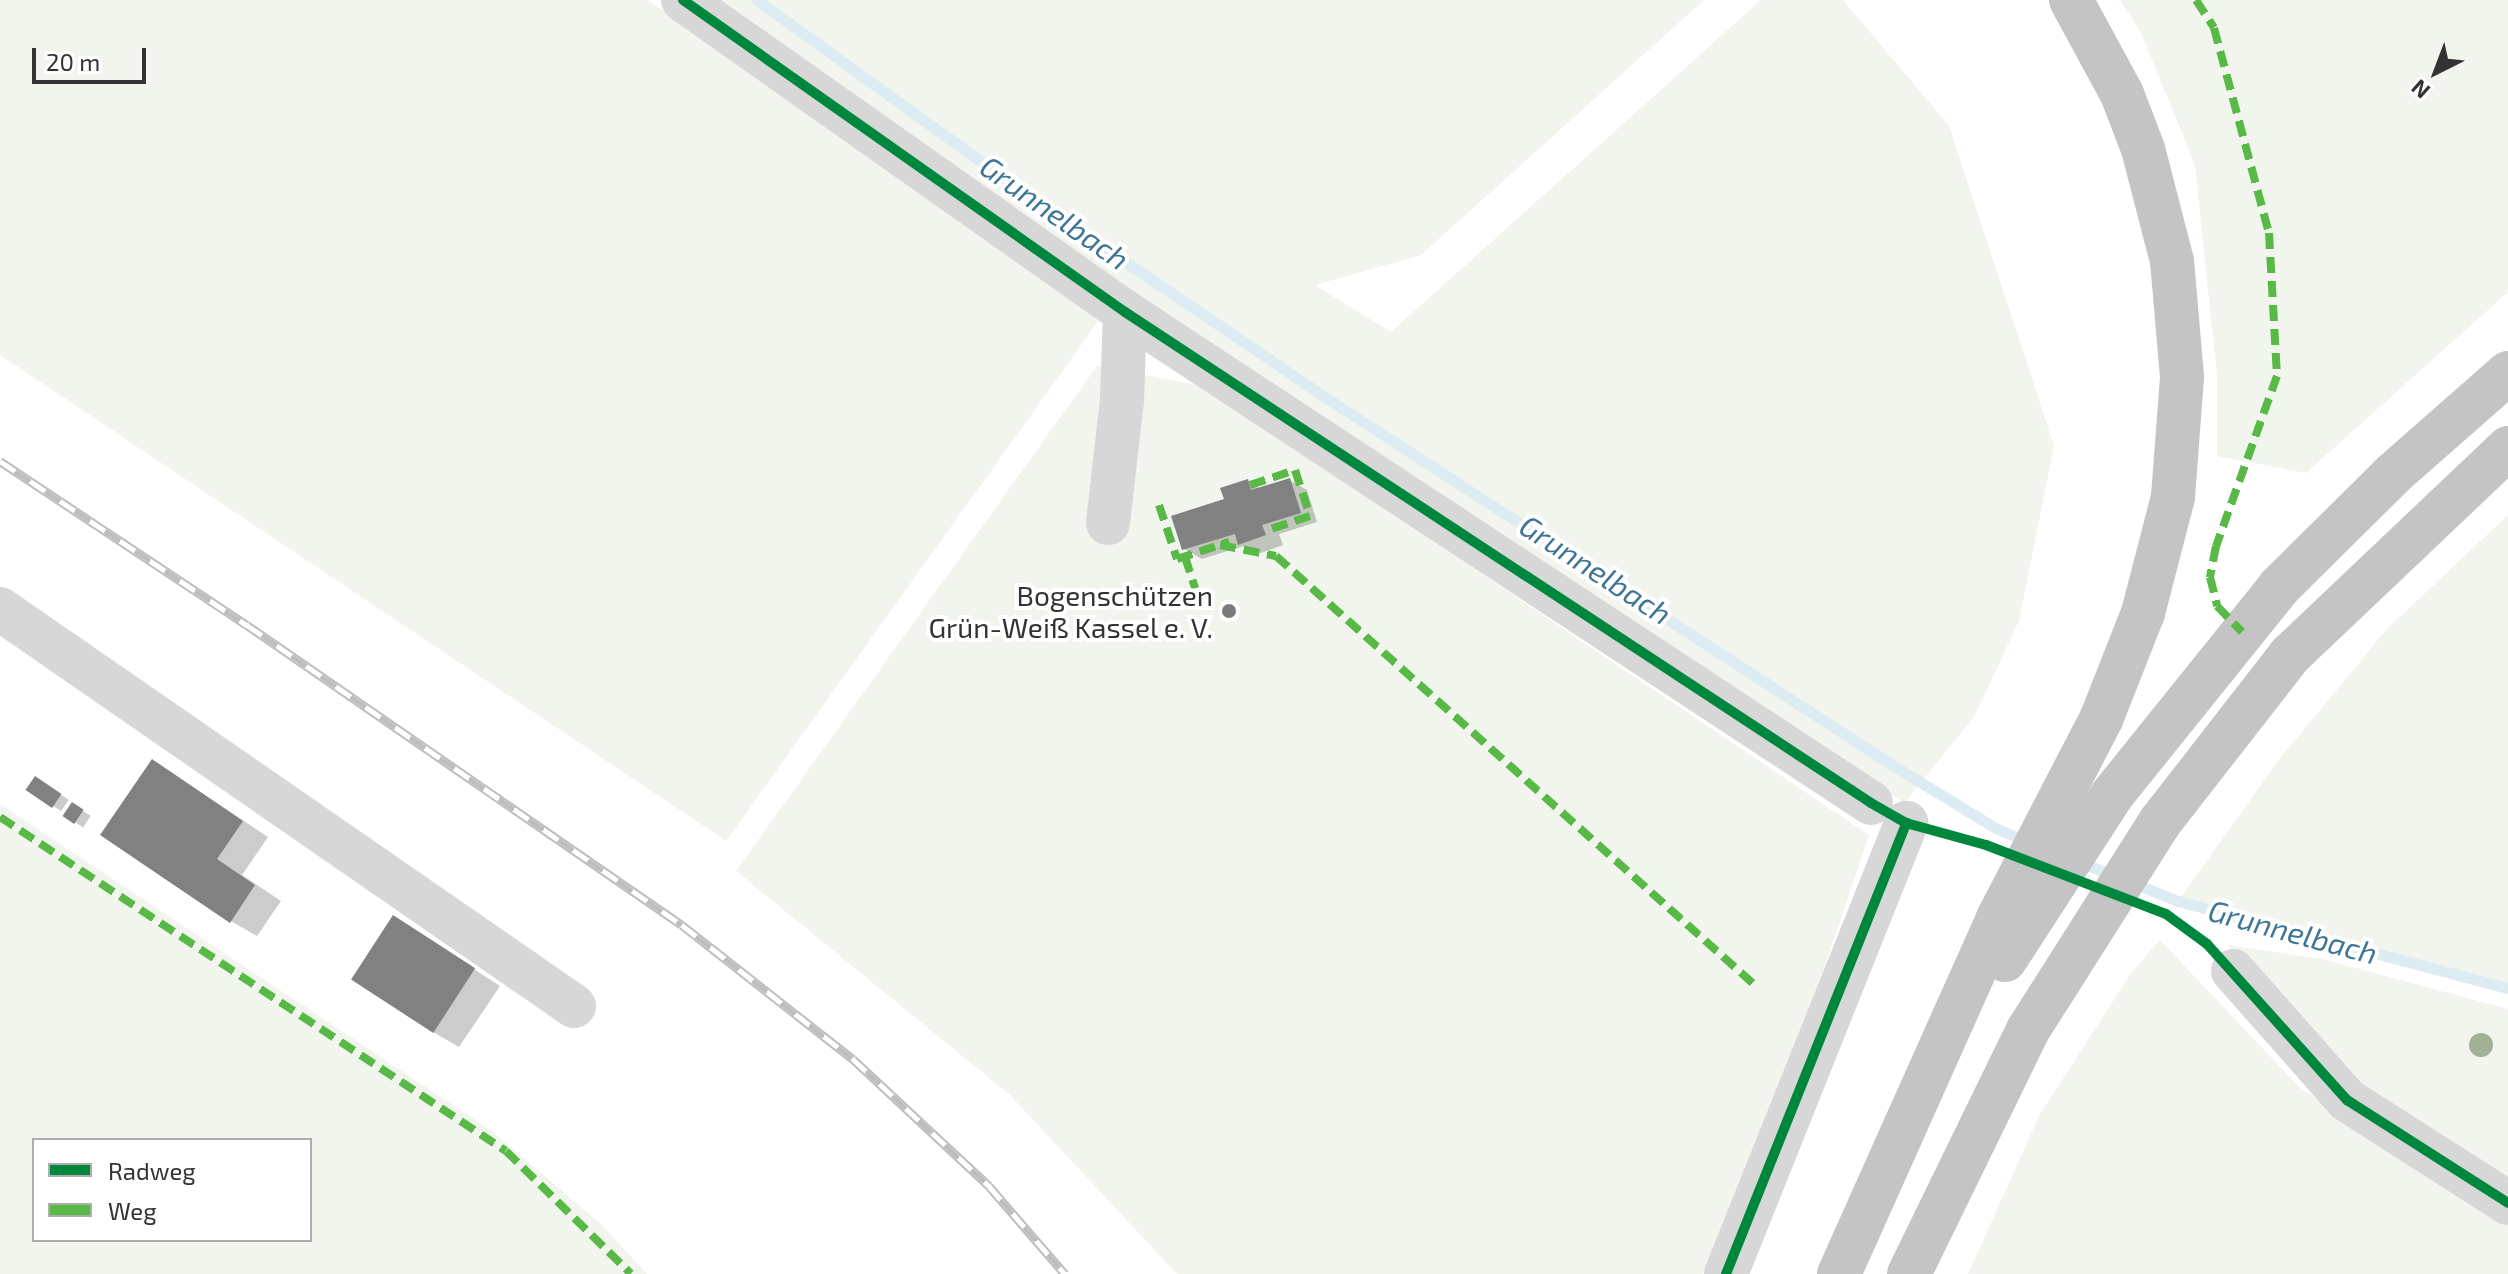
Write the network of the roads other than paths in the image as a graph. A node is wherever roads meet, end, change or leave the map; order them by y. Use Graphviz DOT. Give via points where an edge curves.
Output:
graph roads {
  1 [pos="683,0"];
  2 [pos="2071,0"];
  3 [pos="1125,312"];
  4 [pos="2508,373"];
  5 [pos="2508,448"];
  6 [pos="2492,468"];
  7 [pos="1108,523"];
  8 [pos="0,609"];
  9 [pos="2010,925"];
  10 [pos="2233,971"];
  11 [pos="574,1006"];
  12 [pos="2508,1203"];
  13 [pos="1726,1274"];
  14 [pos="1839,1274"];
  15 [pos="1909,1274"];
  1 -- 3 [label="lane"];
  2 -- 9 [label="highway" via="2122,94 2160,204 2180,319 2180,437 2160,556 2102,717"];
  3 -- 7 [label="lane" via="1122,401"];
  3 -- 13 [label="lane" via="1889,813"];
  4 -- 9 [label="highway" via="2393,474 2279,587"];
  5 -- 6 [label="highway"];
  6 -- 15 [label="highway" via="2289,656 2160,822 2028,1030"];
  8 -- 11 [label="lane"];
  9 -- 14 [label="highway" via="1926,1071 1900,1142"];
  10 -- 12 [label="lane" via="2347,1100"];
}
